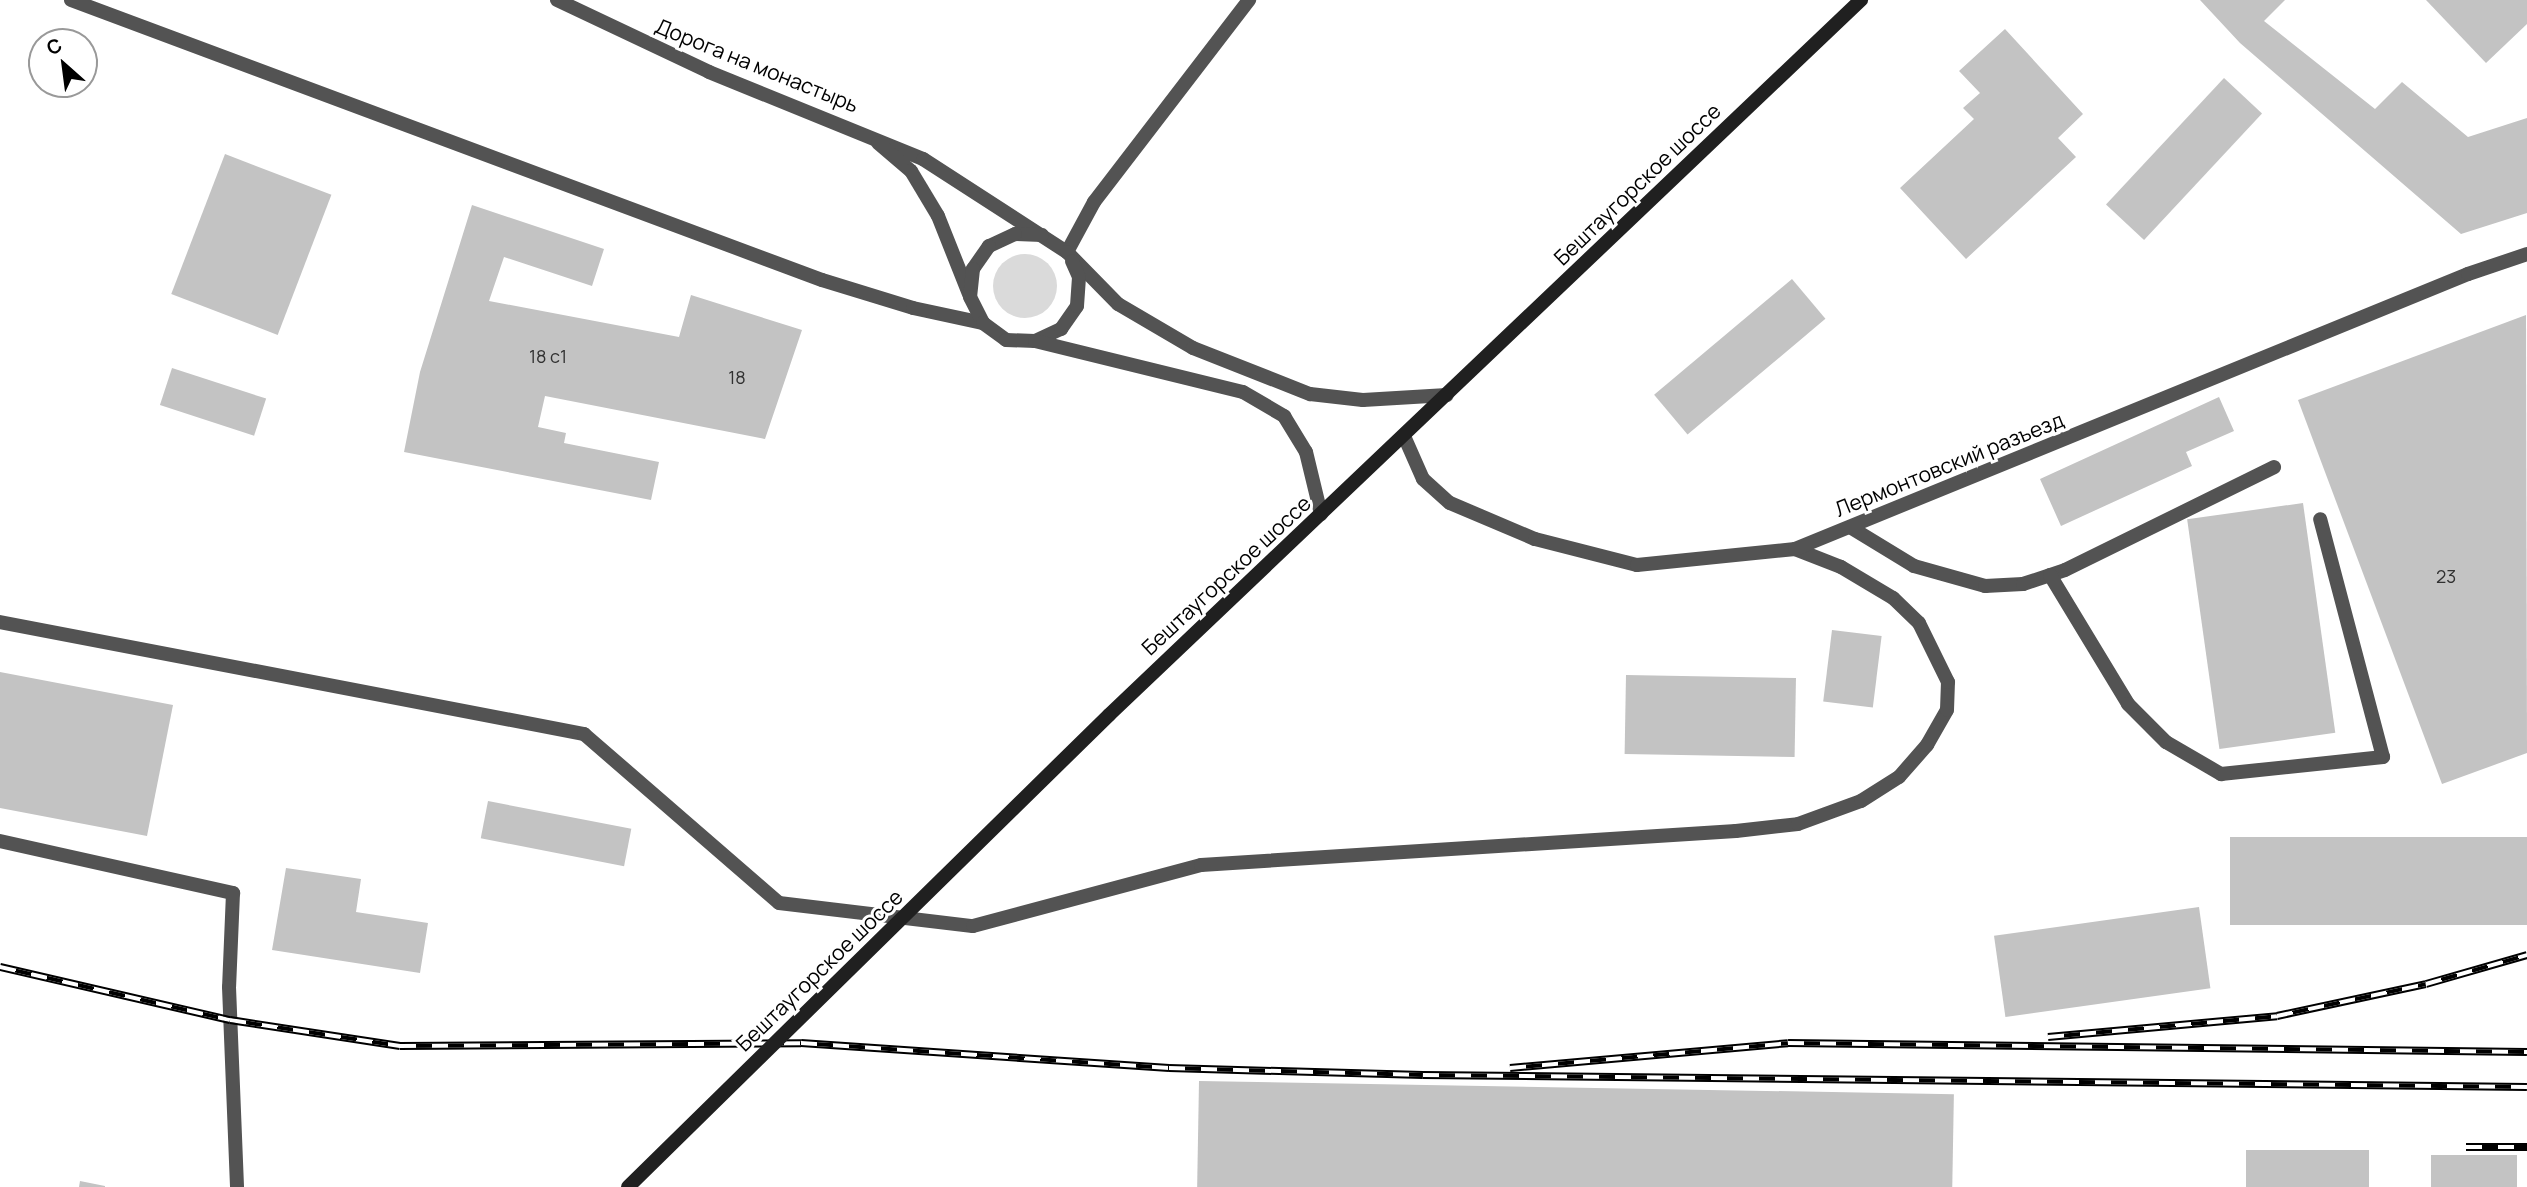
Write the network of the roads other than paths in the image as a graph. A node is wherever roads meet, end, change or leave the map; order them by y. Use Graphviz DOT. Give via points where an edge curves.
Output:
graph roads {
  1 [pos="71,0"];
  2 [pos="557,0"];
  3 [pos="1250,0"];
  4 [pos="1861,0"];
  5 [pos="866,133"];
  6 [pos="1043,236"];
  7 [pos="1067,252"];
  8 [pos="2527,254"];
  9 [pos="971,298"];
  10 [pos="983,323"];
  11 [pos="1035,341"];
  12 [pos="1447,395"];
  13 [pos="1404,436"];
  14 [pos="2274,467"];
  15 [pos="1321,514"];
  16 [pos="2320,519"];
  17 [pos="1850,527"];
  18 [pos="1796,549"];
  19 [pos="2050,575"];
  20 [pos="0,622"];
  21 [pos="0,841"];
  22 [pos="237,1187"];
  23 [pos="628,1187"];
  1 -- 10 [label="street" via="822,280 913,309"];
  2 -- 5 [label="street, Дорога на монастырь" via="709,72"];
  3 -- 7 [label="street" via="1094,202"];
  4 -- 12 [label="main road, Бештаугорское шоссе"];
  5 -- 6 [label="street, Дорога на монастырь" via="923,159"];
  5 -- 9 [label="street" via="911,171 938,216"];
  6 -- 7 [label="street"];
  6 -- 9 [label="street" via="1015,234 989,246 973,269"];
  7 -- 11 [label="street" via="1079,278 1077,306 1060,329"];
  7 -- 12 [label="street" via="1118,304 1172,335 1310,394 1363,400"];
  8 -- 17 [label="street, Лермонтовский разъезд" via="2468,274"];
  9 -- 10 [label="street"];
  10 -- 11 [label="street" via="1006,340"];
  11 -- 15 [label="street" via="1243,392 1284,416 1306,452"];
  12 -- 13 [label="main road, Бештаугорское шоссе"];
  13 -- 15 [label="main road, Бештаугорское шоссе"];
  13 -- 18 [label="street, Лермонтовский разъезд" via="1423,479 1450,503 1535,539 1637,565"];
  14 -- 19 [label="street"];
  15 -- 23 [label="main road, Бештаугорское шоссе, bridge" via="1109,715"];
  16 -- 19 [label="street" via="2383,757 2221,774 2166,742 2129,704"];
  17 -- 18 [label="street, Лермонтовский разъезд"];
  17 -- 19 [label="street" via="1914,566 1985,586 2023,584"];
  18 -- 20 [label="street" via="1841,567 1893,598 1919,623 1948,682 1947,710 1927,745 1899,777 1861,802 1798,824 1736,831 1201,864 973,926 779,903 584,734"];
  21 -- 22 [label="street" via="233,893 229,987"];
}
